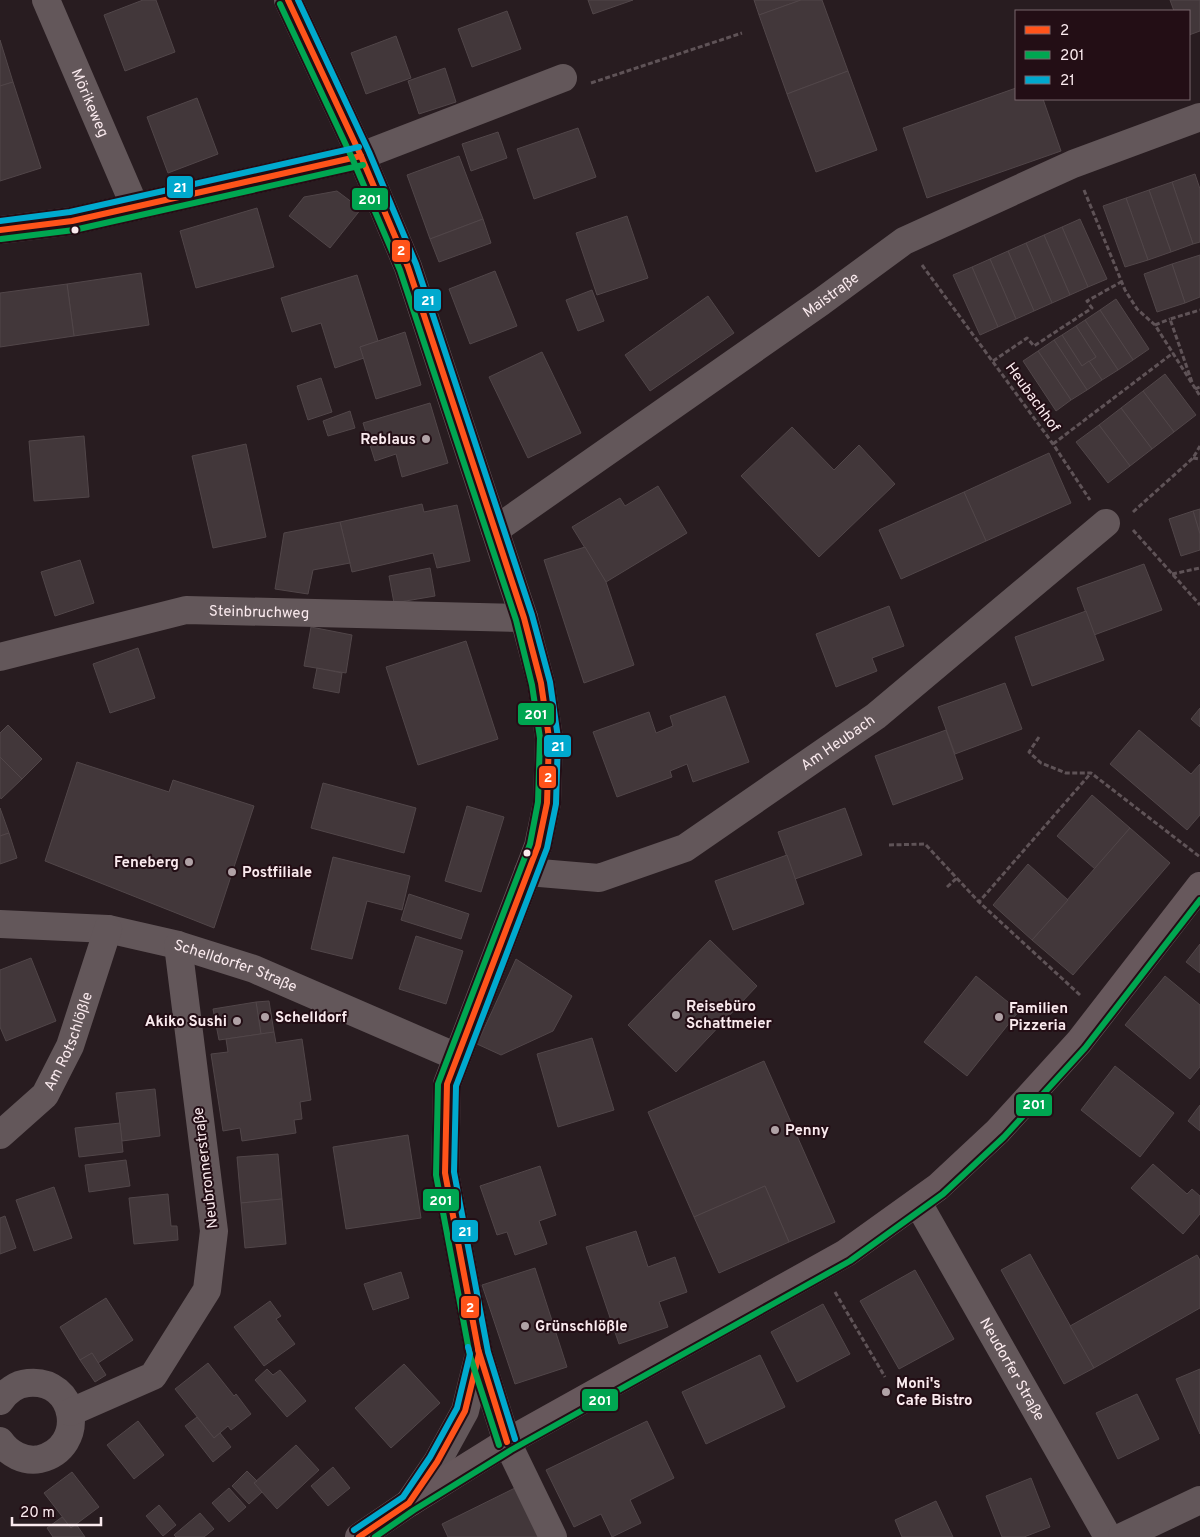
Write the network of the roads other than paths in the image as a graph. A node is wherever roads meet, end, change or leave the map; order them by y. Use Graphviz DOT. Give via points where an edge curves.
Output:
graph roads {
  1 [pos="46,0"];
  2 [pos="288,0"];
  3 [pos="563,78"];
  4 [pos="1200,117"];
  5 [pos="361,156"];
  6 [pos="135,207"];
  7 [pos="0,230"];
  8 [pos="1115,521"];
  9 [pos="494,530"];
  10 [pos="524,618"];
  11 [pos="0,658"];
  12 [pos="528,872"];
  13 [pos="1200,886"];
  14 [pos="0,924"];
  15 [pos="108,929"];
  16 [pos="178,945"];
  17 [pos="458,1057"];
  18 [pos="0,1135"];
  19 [pos="918,1203"];
  20 [pos="479,1354"];
  21 [pos="0,1401"];
  22 [pos="71,1412"];
  23 [pos="0,1441"];
  24 [pos="507,1442"];
  25 [pos="1200,1500"];
  26 [pos="409,1503"];
  27 [pos="358,1537"];
  28 [pos="553,1537"];
  29 [pos="1108,1537"];
  30 [pos="1122,1537"];
  1 -- 6 [label="street, Mörikeweg"];
  2 -- 5 [label="street"];
  3 -- 5 [label="street"];
  4 -- 9 [label="street, Maistraße" via="1073,164 904,241"];
  5 -- 6 [label="street"];
  5 -- 9 [label="street" via="408,267"];
  6 -- 7 [label="street" via="72,221"];
  8 -- 12 [label="street, Am Heubach" via="876,716 685,848 599,878"];
  9 -- 10 [label="street"];
  10 -- 11 [label="street, Steinbruchweg" via="186,610"];
  10 -- 12 [label="street" via="541,683 549,738 547,803 538,846"];
  12 -- 17 [label="street"];
  13 -- 19 [label="main road" via="1079,1042 998,1131"];
  14 -- 15 [label="street, Schelldorfer Straße"];
  15 -- 16 [label="street, Schelldorfer Straße"];
  15 -- 18 [label="street, Am Rotschlößle" via="70,1046 45,1095"];
  16 -- 17 [label="street, Schelldorfer Straße" via="254,968"];
  16 -- 22 [label="street, Neubronnerstraße" via="214,1232 207,1290 153,1376"];
  17 -- 20 [label="street" via="447,1084 445,1173"];
  19 -- 24 [label="main road" via="846,1253"];
  19 -- 29 [label="street, Neudorfer Straße"];
  20 -- 24 [label="street"];
  20 -- 26 [label="street" via="465,1411 437,1462"];
  21 -- 22 [label="street" via="13,1388 36,1382 58,1391"];
  22 -- 23 [label="street" via="72,1426 68,1438 48,1457 22,1458 10,1452"];
  24 -- 26 [label="main road"];
  24 -- 28 [label="street"];
  25 -- 30 [label="street"];
  26 -- 27 [label="main road"];
}
